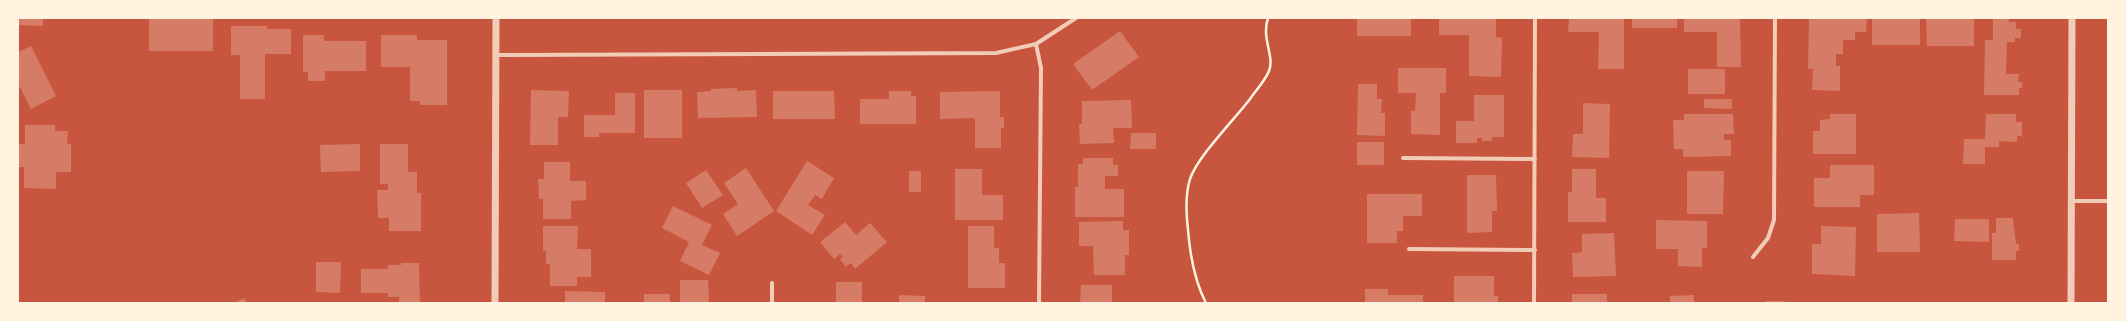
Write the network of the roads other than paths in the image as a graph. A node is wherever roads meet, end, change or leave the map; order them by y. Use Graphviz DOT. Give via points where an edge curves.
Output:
graph roads {
  1 [pos="496,18"];
  2 [pos="1076,18"];
  3 [pos="1535,18"];
  4 [pos="1775,18"];
  5 [pos="2072,18"];
  6 [pos="1036,44"];
  7 [pos="496,55"];
  8 [pos="1403,158"];
  9 [pos="1535,159"];
  10 [pos="2071,201"];
  11 [pos="2108,201"];
  12 [pos="1409,250"];
  13 [pos="1535,250"];
  14 [pos="1753,257"];
  15 [pos="772,283"];
  16 [pos="495,303"];
  17 [pos="772,303"];
  18 [pos="1039,303"];
  19 [pos="1534,303"];
  20 [pos="2071,303"];
  1 -- 7 [label="street"];
  2 -- 6 [label="street"];
  3 -- 9 [label="street"];
  4 -- 14 [label="street" via="1774,220 1768,238"];
  5 -- 10 [label="street"];
  6 -- 7 [label="street" via="988,53"];
  6 -- 18 [label="street" via="1041,68"];
  7 -- 16 [label="street"];
  8 -- 9 [label="street"];
  9 -- 13 [label="street"];
  10 -- 11 [label="street"];
  10 -- 20 [label="street"];
  12 -- 13 [label="street"];
  13 -- 19 [label="street"];
  15 -- 17 [label="street"];
}
